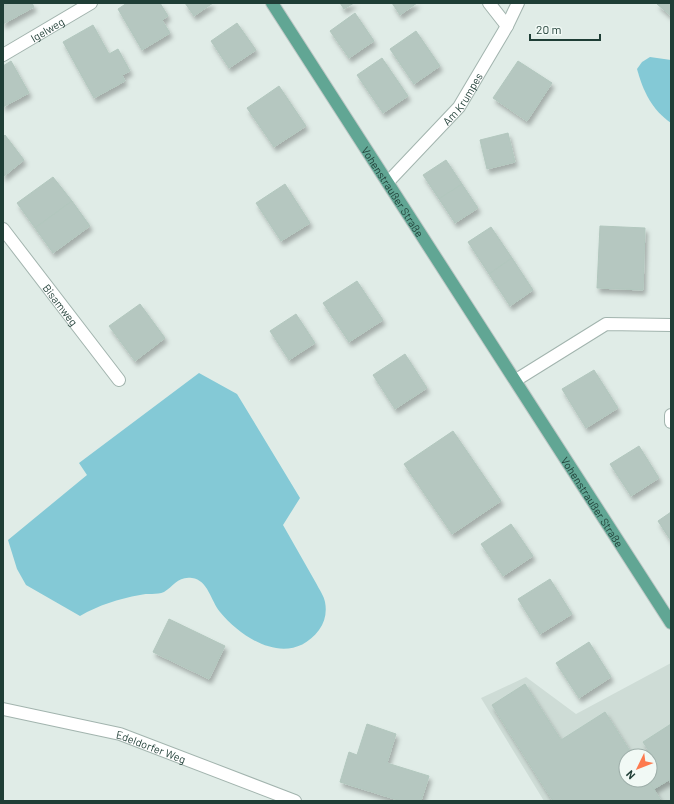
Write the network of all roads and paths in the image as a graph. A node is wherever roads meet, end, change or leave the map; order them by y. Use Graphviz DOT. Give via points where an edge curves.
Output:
graph roads {
  1 [pos="91,3"];
  2 [pos="272,3"];
  3 [pos="489,3"];
  4 [pos="518,3"];
  5 [pos="507,26"];
  6 [pos="3,55"];
  7 [pos="388,182"];
  8 [pos="3,229"];
  9 [pos="671,324"];
  10 [pos="119,380"];
  11 [pos="516,380"];
  12 [pos="671,415"];
  13 [pos="671,422"];
  14 [pos="671,623"];
  15 [pos="3,708"];
  16 [pos="295,801"];
  1 -- 6 [label="street, Igelweg"];
  2 -- 7 [label="main road, Vohenstraußer Straße"];
  3 -- 5 [label="street"];
  4 -- 5 [label="street, Am Krumpes"];
  5 -- 7 [label="street, Am Krumpes" via="459,107"];
  7 -- 11 [label="main road, Vohenstraußer Straße"];
  8 -- 10 [label="street, Bisamweg"];
  9 -- 11 [label="street" via="606,324"];
  11 -- 14 [label="main road, Vohenstraußer Straße"];
  12 -- 13 [label="street"];
  15 -- 16 [label="street, Edeldorfer Weg" via="120,734"];
}
